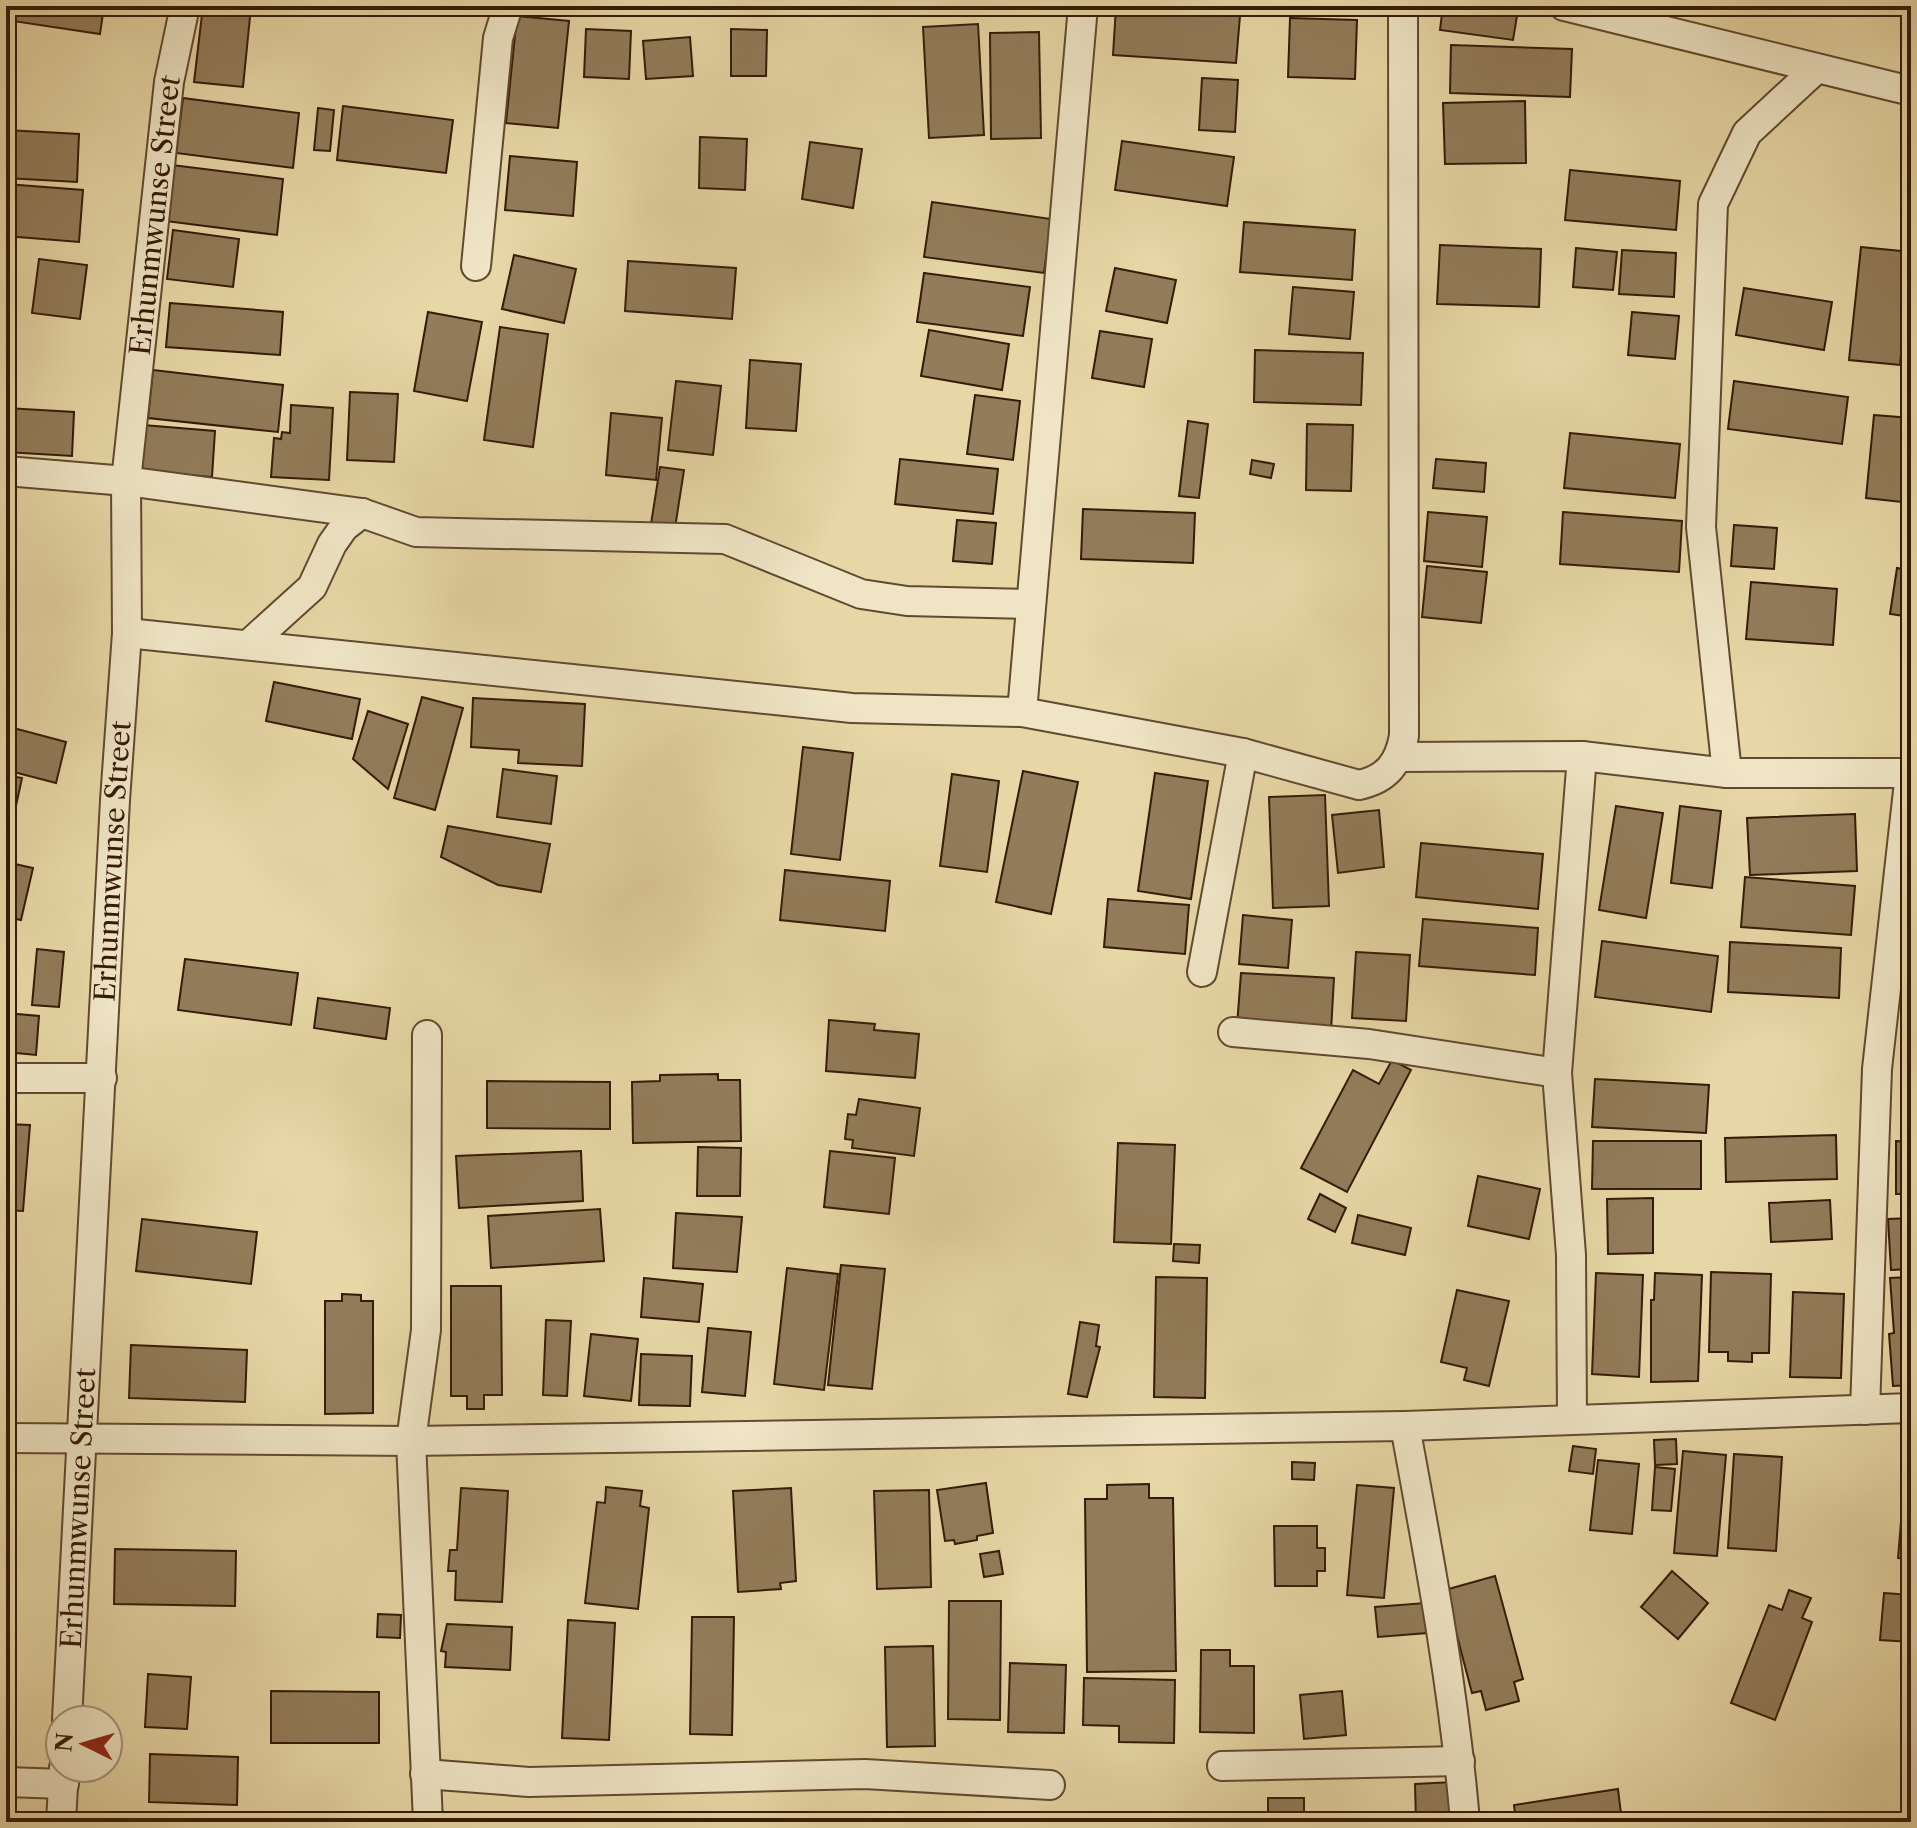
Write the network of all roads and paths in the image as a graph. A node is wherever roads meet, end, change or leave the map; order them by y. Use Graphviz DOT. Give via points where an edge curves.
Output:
graph roads {
  1 [pos="185,6"];
  2 [pos="508,6"];
  3 [pos="1083,6"];
  4 [pos="1403,6"];
  5 [pos="1564,6"];
  6 [pos="1815,70"];
  7 [pos="1911,91"];
  8 [pos="476,266"];
  9 [pos="6,471"];
  10 [pos="126,481"];
  11 [pos="362,513"];
  12 [pos="1031,604"];
  13 [pos="127,633"];
  14 [pos="248,645"];
  15 [pos="1022,712"];
  16 [pos="1243,753"];
  17 [pos="1582,756"];
  18 [pos="1400,757"];
  19 [pos="1727,773"];
  20 [pos="1911,773"];
  21 [pos="1202,972"];
  22 [pos="1233,1032"];
  23 [pos="427,1035"];
  24 [pos="1557,1073"];
  25 [pos="6,1078"];
  26 [pos="102,1078"];
  27 [pos="1911,1408"];
  28 [pos="1865,1410"];
  29 [pos="1572,1418"];
  30 [pos="1405,1426"];
  31 [pos="80,1437"];
  32 [pos="6,1438"];
  33 [pos="411,1441"];
  34 [pos="68,1704"];
  35 [pos="1460,1761"];
  36 [pos="1222,1766"];
  37 [pos="425,1774"];
  38 [pos="44,1778"];
  39 [pos="6,1782"];
  40 [pos="63,1784"];
  41 [pos="1050,1785"];
  42 [pos="61,1822"];
  43 [pos="428,1822"];
  44 [pos="1465,1822"];
  1 -- 10 [label="street, Erhunmwunse Street" via="169,82"];
  2 -- 8 [label="street" via="498,38"];
  3 -- 12 [label="street"];
  4 -- 18 [label="street"];
  5 -- 6 [label="street"];
  6 -- 7 [label="street"];
  6 -- 19 [label="street" via="1747,133 1713,204 1701,527"];
  9 -- 10 [label="street"];
  10 -- 11 [label="street"];
  10 -- 13 [label="street, Erhunmwunse Street"];
  11 -- 12 [label="street" via="416,532 725,539 861,594 907,601"];
  11 -- 14 [label="street" via="332,544 312,587"];
  12 -- 15 [label="street"];
  13 -- 14 [label="street"];
  13 -- 26 [label="street, Erhunmwunse Street"];
  14 -- 15 [label="street" via="852,708"];
  15 -- 16 [label="street"];
  16 -- 18 [label="street" via="1359,785 1381,777"];
  16 -- 21 [label="street"];
  17 -- 18 [label="street"];
  17 -- 19 [label="street"];
  17 -- 24 [label="street"];
  19 -- 20 [label="street"];
  20 -- 28 [label="street" via="1877,1069"];
  22 -- 24 [label="street" via="1369,1044"];
  23 -- 33 [label="street" via="426,1330"];
  24 -- 29 [label="street" via="1571,1255"];
  25 -- 26 [label="street"];
  26 -- 31 [label="street, Erhunmwunse Street"];
  27 -- 28 [label="street"];
  28 -- 29 [label="street"];
  29 -- 30 [label="street"];
  30 -- 33 [label="street"];
  30 -- 35 [label="street"];
  31 -- 32 [label="street"];
  31 -- 33 [label="street"];
  31 -- 34 [label="street, Erhunmwunse Street"];
  33 -- 37 [label="street"];
  35 -- 36 [label="street"];
  35 -- 44 [label="street"];
  37 -- 41 [label="street" via="529,1782 865,1774"];
  37 -- 43 [label="street"];
  38 -- 39 [label="street"];
  40 -- 42 [label="street"];
}
